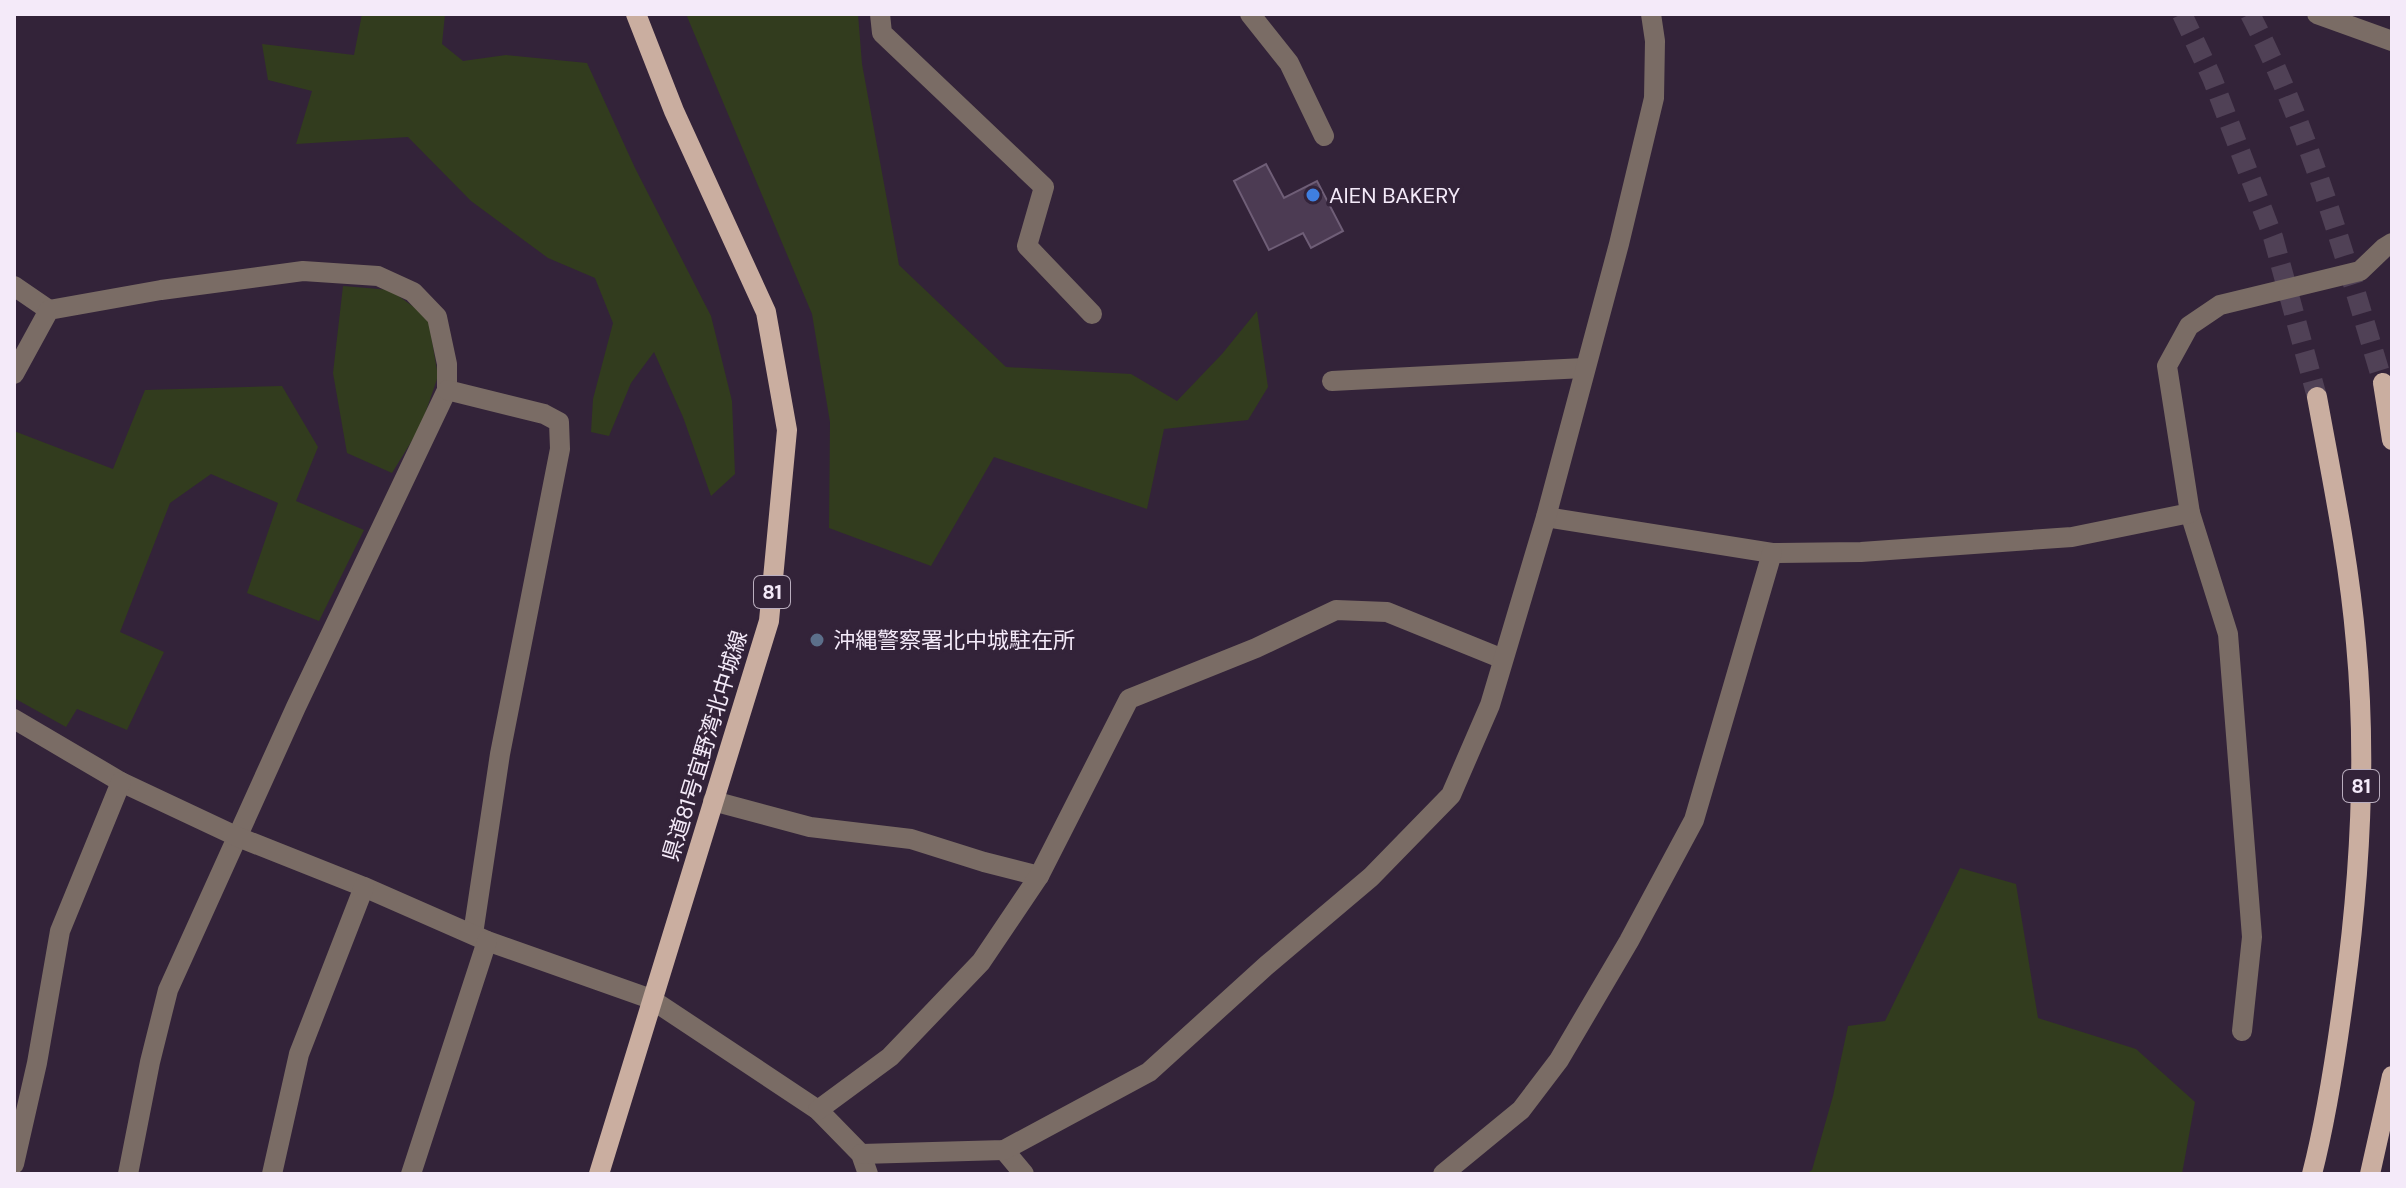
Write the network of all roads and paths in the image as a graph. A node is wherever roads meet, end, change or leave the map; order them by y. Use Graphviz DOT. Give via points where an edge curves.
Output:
graph roads {
  1 [pos="636,14"];
  2 [pos="880,14"];
  3 [pos="1250,14"];
  4 [pos="1651,14"];
  5 [pos="2317,14"];
  6 [pos="2392,41"];
  7 [pos="1324,136"];
  8 [pos="2392,243"];
  9 [pos="14,286"];
  10 [pos="49,310"];
  11 [pos="1092,314"];
  12 [pos="1584,368"];
  13 [pos="14,374"];
  14 [pos="1332,381"];
  15 [pos="2383,383"];
  16 [pos="447,390"];
  17 [pos="2317,397"];
  18 [pos="2392,440"];
  19 [pos="2190,513"];
  20 [pos="1546,517"];
  21 [pos="1772,553"];
  22 [pos="1503,659"];
  23 [pos="14,719"];
  24 [pos="121,782"];
  25 [pos="713,801"];
  26 [pos="238,837"];
  27 [pos="1039,876"];
  28 [pos="364,887"];
  29 [pos="480,938"];
  30 [pos="651,999"];
  31 [pos="2242,1031"];
  32 [pos="2392,1076"];
  33 [pos="818,1110"];
  34 [pos="1004,1150"];
  35 [pos="861,1154"];
  36 [pos="14,1164"];
  37 [pos="128,1174"];
  38 [pos="272,1174"];
  39 [pos="411,1174"];
  40 [pos="599,1174"];
  41 [pos="868,1174"];
  42 [pos="1024,1174"];
  43 [pos="1443,1174"];
  44 [pos="2312,1174"];
  45 [pos="2370,1174"];
  1 -- 25 [label="main road, 県道81号宜野湾北中城線 / 81" via="766,312 787,430 769,621"];
  2 -- 11 [label="street" via="882,33 1044,187 1027,246"];
  3 -- 7 [label="street" via="1289,63"];
  4 -- 12 [label="street" via="1654,98"];
  5 -- 6 [label="street"];
  8 -- 19 [label="street" via="2360,271 2220,305 2189,326 2167,366"];
  9 -- 10 [label="street"];
  10 -- 13 [label="street"];
  10 -- 16 [label="street" via="303,271 378,276 413,292 437,317"];
  12 -- 14 [label="street"];
  12 -- 20 [label="street"];
  15 -- 18 [label="main road"];
  16 -- 26 [label="street"];
  16 -- 29 [label="street" via="559,422 560,449 500,754"];
  17 -- 44 [label="main road, 81" via="2356,644 2361,779 2352,936"];
  19 -- 21 [label="street" via="2072,537"];
  19 -- 31 [label="street" via="2228,634 2252,937"];
  20 -- 21 [label="street"];
  20 -- 22 [label="street"];
  21 -- 43 [label="street" via="1694,820 1559,1060 1521,1110"];
  22 -- 27 [label="street" via="1387,612 1336,610 1129,699"];
  22 -- 34 [label="street" via="1490,705 1451,795 1371,877 1149,1072"];
  23 -- 24 [label="street"];
  24 -- 26 [label="street"];
  24 -- 36 [label="street" via="60,931"];
  25 -- 27 [label="street" via="810,827 911,839"];
  25 -- 30 [label="main road, 県道81号宜野湾北中城線 / 81"];
  26 -- 28 [label="street"];
  26 -- 37 [label="street" via="168,990"];
  27 -- 33 [label="street" via="981,962 890,1057"];
  28 -- 29 [label="street"];
  28 -- 38 [label="street" via="299,1054"];
  29 -- 30 [label="street"];
  29 -- 39 [label="street"];
  30 -- 33 [label="street"];
  30 -- 40 [label="main road, 県道81号宜野湾北中城線 / 81"];
  32 -- 45 [label="main road"];
  33 -- 35 [label="street"];
  34 -- 35 [label="street"];
  34 -- 42 [label="street"];
  35 -- 41 [label="street"];
}
